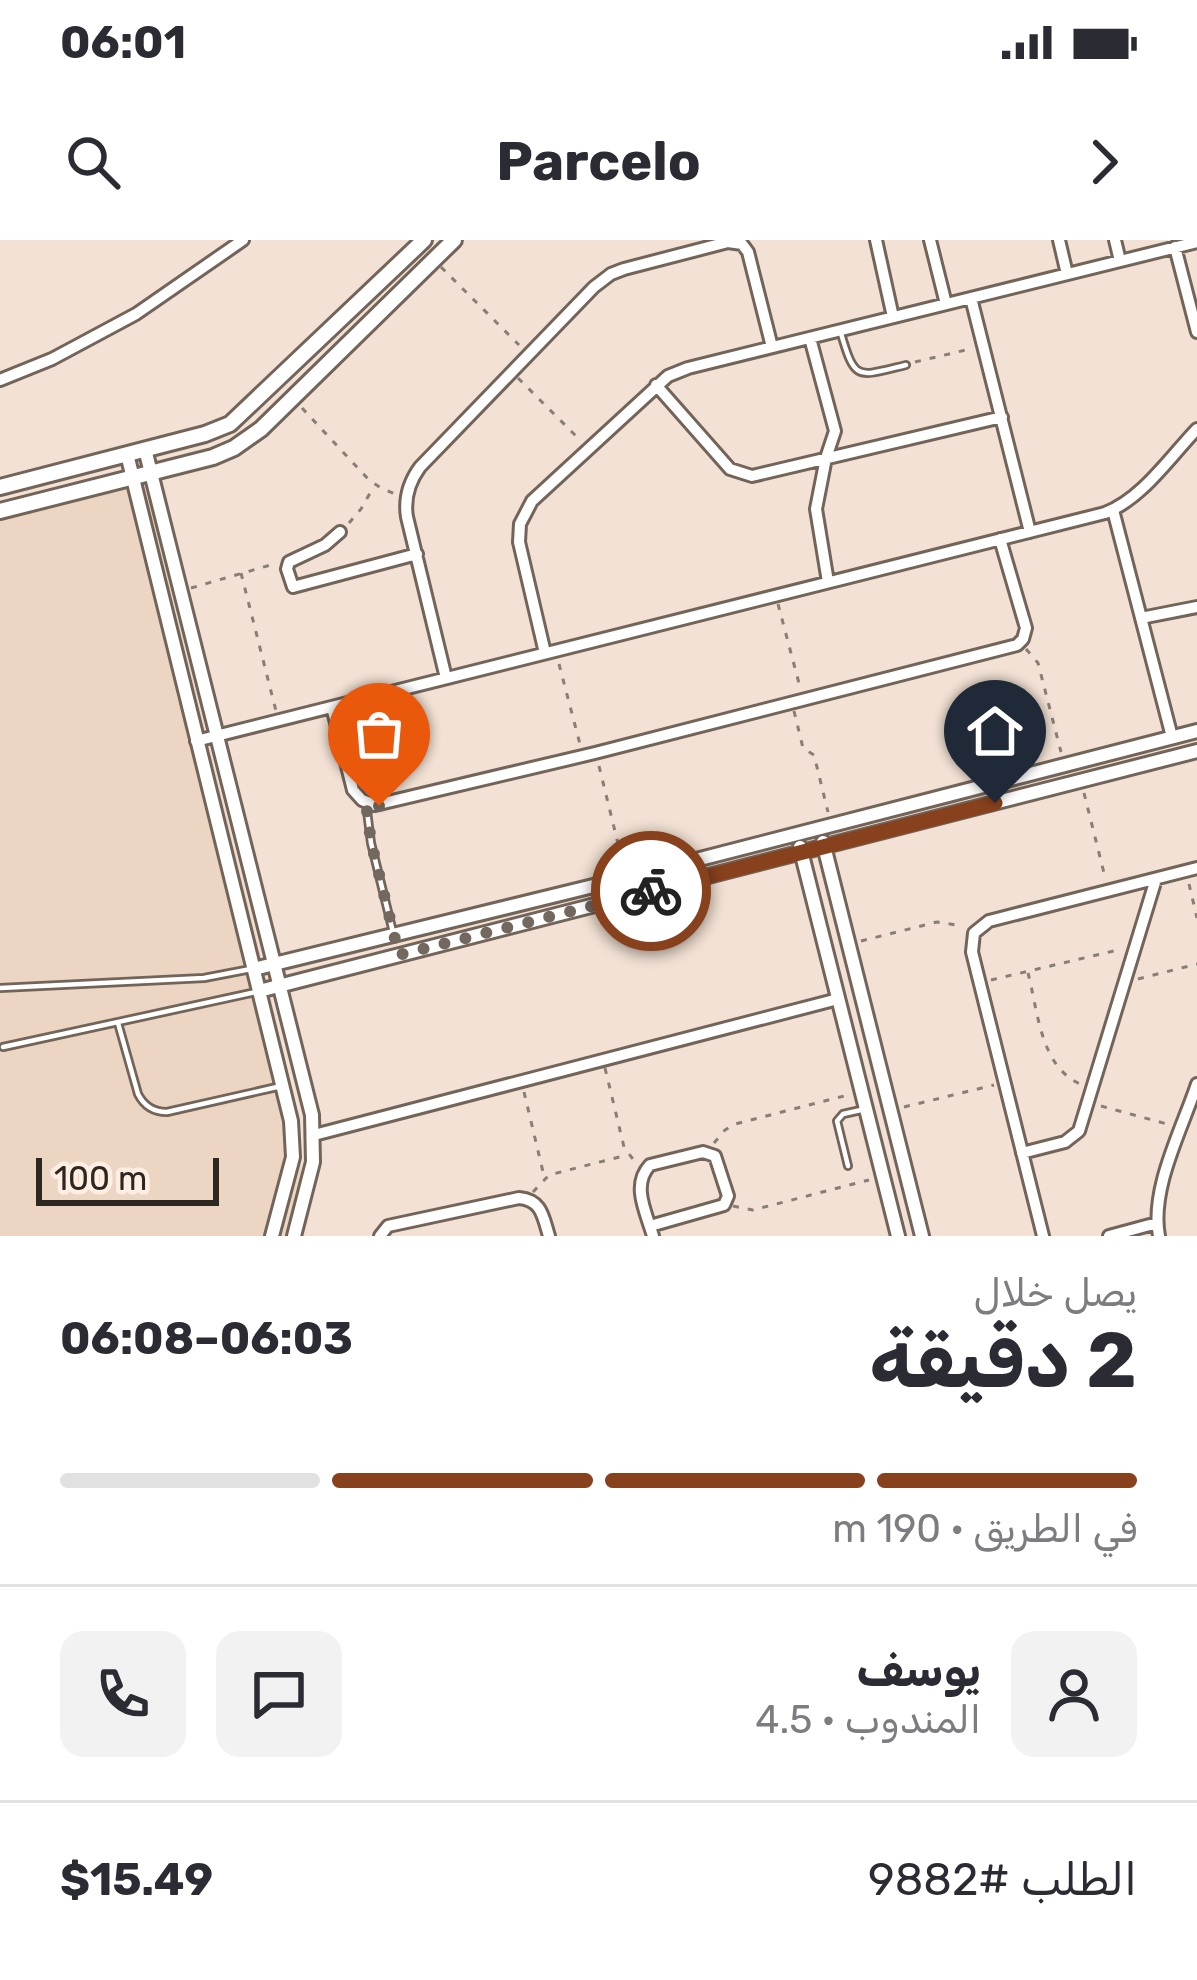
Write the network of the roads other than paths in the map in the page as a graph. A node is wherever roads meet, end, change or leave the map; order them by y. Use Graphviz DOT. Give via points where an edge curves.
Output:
graph roads {
  1 [pos="243,240"];
  2 [pos="424,240"];
  3 [pos="454,240"];
  4 [pos="876,240"];
  5 [pos="930,240"];
  6 [pos="1059,240"];
  7 [pos="1114,240"];
  8 [pos="1197,242"];
  9 [pos="1175,247"];
  10 [pos="1120,261"];
  11 [pos="1067,274"];
  12 [pos="971,298"];
  13 [pos="946,304"];
  14 [pos="893,317"];
  15 [pos="840,330"];
  16 [pos="1197,332"];
  17 [pos="810,338"];
  18 [pos="772,347"];
  19 [pos="906,364"];
  20 [pos="0,380"];
  21 [pos="656,386"];
  22 [pos="1002,417"];
  23 [pos="1197,429"];
  24 [pos="145,449"];
  25 [pos="127,454"];
  26 [pos="826,458"];
  27 [pos="151,472"];
  28 [pos="132,477"];
  29 [pos="0,487"];
  30 [pos="1113,510"];
  31 [pos="0,512"];
  32 [pos="340,532"];
  33 [pos="1030,532"];
  34 [pos="1000,539"];
  35 [pos="416,554"];
  36 [pos="828,582"];
  37 [pos="1197,608"];
  38 [pos="1142,618"];
  39 [pos="550,652"];
  40 [pos="446,678"];
  41 [pos="332,707"];
  42 [pos="1197,731"];
  43 [pos="215,736"];
  44 [pos="1172,737"];
  45 [pos="196,740"];
  46 [pos="1197,751"];
  47 [pos="1177,756"];
  48 [pos="366,803"];
  49 [pos="825,827"];
  50 [pos="796,834"];
  51 [pos="824,847"];
  52 [pos="801,853"];
  53 [pos="1191,870"];
  54 [pos="1156,879"];
  55 [pos="394,934"];
  56 [pos="399,955"];
  57 [pos="274,964"];
  58 [pos="254,969"];
  59 [pos="279,986"];
  60 [pos="0,988"];
  61 [pos="259,991"];
  62 [pos="838,999"];
  63 [pos="118,1022"];
  64 [pos="3,1047"];
  65 [pos="1197,1084"];
  66 [pos="282,1085"];
  67 [pos="866,1109"];
  68 [pos="314,1136"];
  69 [pos="1022,1153"];
  70 [pos="848,1166"];
  71 [pos="1158,1230"];
  72 [pos="652,1231"];
  73 [pos="272,1236"];
  74 [pos="294,1236"];
  75 [pos="380,1236"];
  76 [pos="549,1236"];
  77 [pos="898,1236"];
  78 [pos="922,1236"];
  79 [pos="1043,1236"];
  80 [pos="1109,1236"];
  1 -- 20 [label="street" via="136,314"];
  2 -- 24 [label="main road" via="238,417"];
  3 -- 27 [label="main road" via="253,436 213,457"];
  4 -- 14 [label="street"];
  5 -- 13 [label="street"];
  6 -- 11 [label="street"];
  7 -- 10 [label="street"];
  8 -- 9 [label="street"];
  9 -- 10 [label="street"];
  9 -- 16 [label="street"];
  10 -- 11 [label="street"];
  11 -- 12 [label="street"];
  12 -- 13 [label="street"];
  12 -- 22 [label="street"];
  13 -- 14 [label="street"];
  14 -- 15 [label="street"];
  15 -- 17 [label="street"];
  15 -- 19 [label="lane" via="857,372"];
  17 -- 18 [label="street"];
  17 -- 26 [label="street" via="836,431"];
  18 -- 21 [label="street" via="681,370"];
  18 -- 35 [label="street" via="742,244 611,274 420,466 406,496"];
  21 -- 26 [label="street" via="735,471 752,476"];
  21 -- 39 [label="street" via="532,501 520,524"];
  22 -- 26 [label="street"];
  22 -- 33 [label="street"];
  23 -- 30 [label="street"];
  24 -- 25 [label="main road"];
  24 -- 27 [label="street"];
  25 -- 28 [label="street"];
  25 -- 29 [label="main road"];
  26 -- 36 [label="street" via="816,509"];
  27 -- 28 [label="main road"];
  27 -- 43 [label="street"];
  28 -- 31 [label="main road"];
  28 -- 45 [label="street"];
  30 -- 33 [label="street"];
  30 -- 38 [label="street"];
  32 -- 35 [label="street" via="291,560 292,586"];
  33 -- 34 [label="street"];
  34 -- 36 [label="street"];
  34 -- 48 [label="street" via="1026,628 1017,645"];
  35 -- 40 [label="street"];
  36 -- 39 [label="street"];
  37 -- 38 [label="street"];
  38 -- 44 [label="street"];
  39 -- 40 [label="street"];
  40 -- 41 [label="street"];
  41 -- 43 [label="street"];
  41 -- 48 [label="street" via="353,790"];
  42 -- 44 [label="street"];
  43 -- 45 [label="street"];
  43 -- 57 [label="street"];
  44 -- 47 [label="street"];
  44 -- 49 [label="street"];
  45 -- 58 [label="street"];
  46 -- 47 [label="street"];
  47 -- 51 [label="street"];
  48 -- 55 [label="lane"];
  49 -- 50 [label="street"];
  49 -- 51 [label="street"];
  50 -- 52 [label="street"];
  50 -- 55 [label="street"];
  51 -- 52 [label="street"];
  51 -- 78 [label="street"];
  52 -- 56 [label="street"];
  52 -- 62 [label="street"];
  53 -- 54 [label="street"];
  54 -- 69 [label="street" via="1079,1131"];
  54 -- 69 [label="street" via="989,921 974,933"];
  55 -- 56 [label="street"];
  55 -- 57 [label="street"];
  56 -- 59 [label="street"];
  57 -- 58 [label="street"];
  57 -- 59 [label="street"];
  58 -- 60 [label="lane"];
  58 -- 61 [label="street"];
  59 -- 61 [label="street"];
  59 -- 68 [label="street"];
  61 -- 63 [label="lane"];
  61 -- 66 [label="street"];
  62 -- 67 [label="street"];
  62 -- 68 [label="street"];
  63 -- 64 [label="lane"];
  63 -- 66 [label="lane" via="138,1094 153,1110"];
  65 -- 71 [label="street" via="1160,1191"];
  66 -- 73 [label="street" via="292,1156"];
  67 -- 70 [label="lane" via="837,1121"];
  67 -- 77 [label="street"];
  68 -- 74 [label="street"];
  69 -- 79 [label="street"];
  71 -- 80 [label="street"];
  72 -- 72 [label="street" via="640,1188 644,1171 710,1153 727,1202"];
  75 -- 76 [label="street" via="388,1226 519,1198 542,1210"];
}
